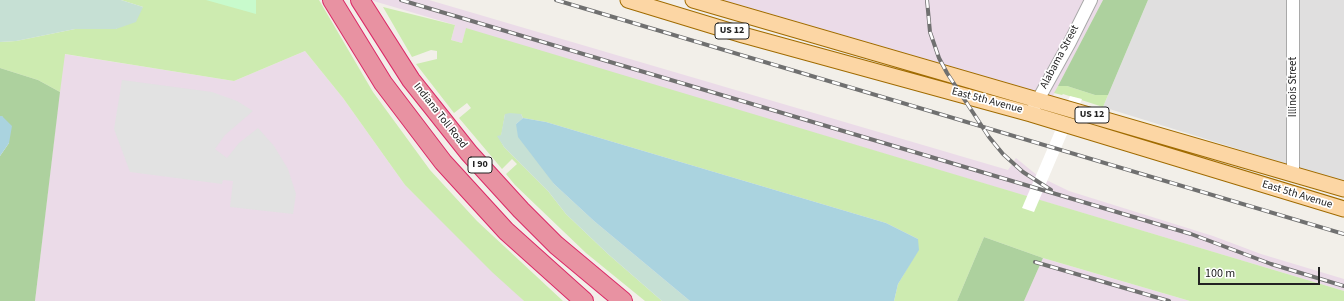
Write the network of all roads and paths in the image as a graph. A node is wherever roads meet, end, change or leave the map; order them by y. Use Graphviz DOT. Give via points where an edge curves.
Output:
graph roads {
  1 [pos="332,0"];
  2 [pos="628,0"];
  3 [pos="693,0"];
  4 [pos="1090,0"];
  5 [pos="1293,0"];
  6 [pos="362,3"];
  7 [pos="1037,99"];
  8 [pos="1031,114"];
  9 [pos="1293,174"];
  10 [pos="1344,189"];
  11 [pos="1344,209"];
  12 [pos="584,301"];
  13 [pos="623,301"];
  1 -- 12 [label="highway, I 90" via="383,83 443,162 506,231"];
  2 -- 8 [label="main road, East 5th Avenue / US 12" via="743,35"];
  3 -- 7 [label="main road, East 5th Avenue / US 12"];
  4 -- 7 [label="street, Alabama Street" via="1068,46"];
  5 -- 9 [label="street, Illinois Street"];
  6 -- 13 [label="highway, Indiana Toll Road / I 90" via="411,80 469,153 556,245"];
  7 -- 8 [label="street, Alabama Street"];
  7 -- 9 [label="main road, East 5th Avenue / US 12"];
  8 -- 11 [label="main road, East 5th Avenue / US 12"];
  9 -- 10 [label="main road, East 5th Avenue / US 12"];
}
